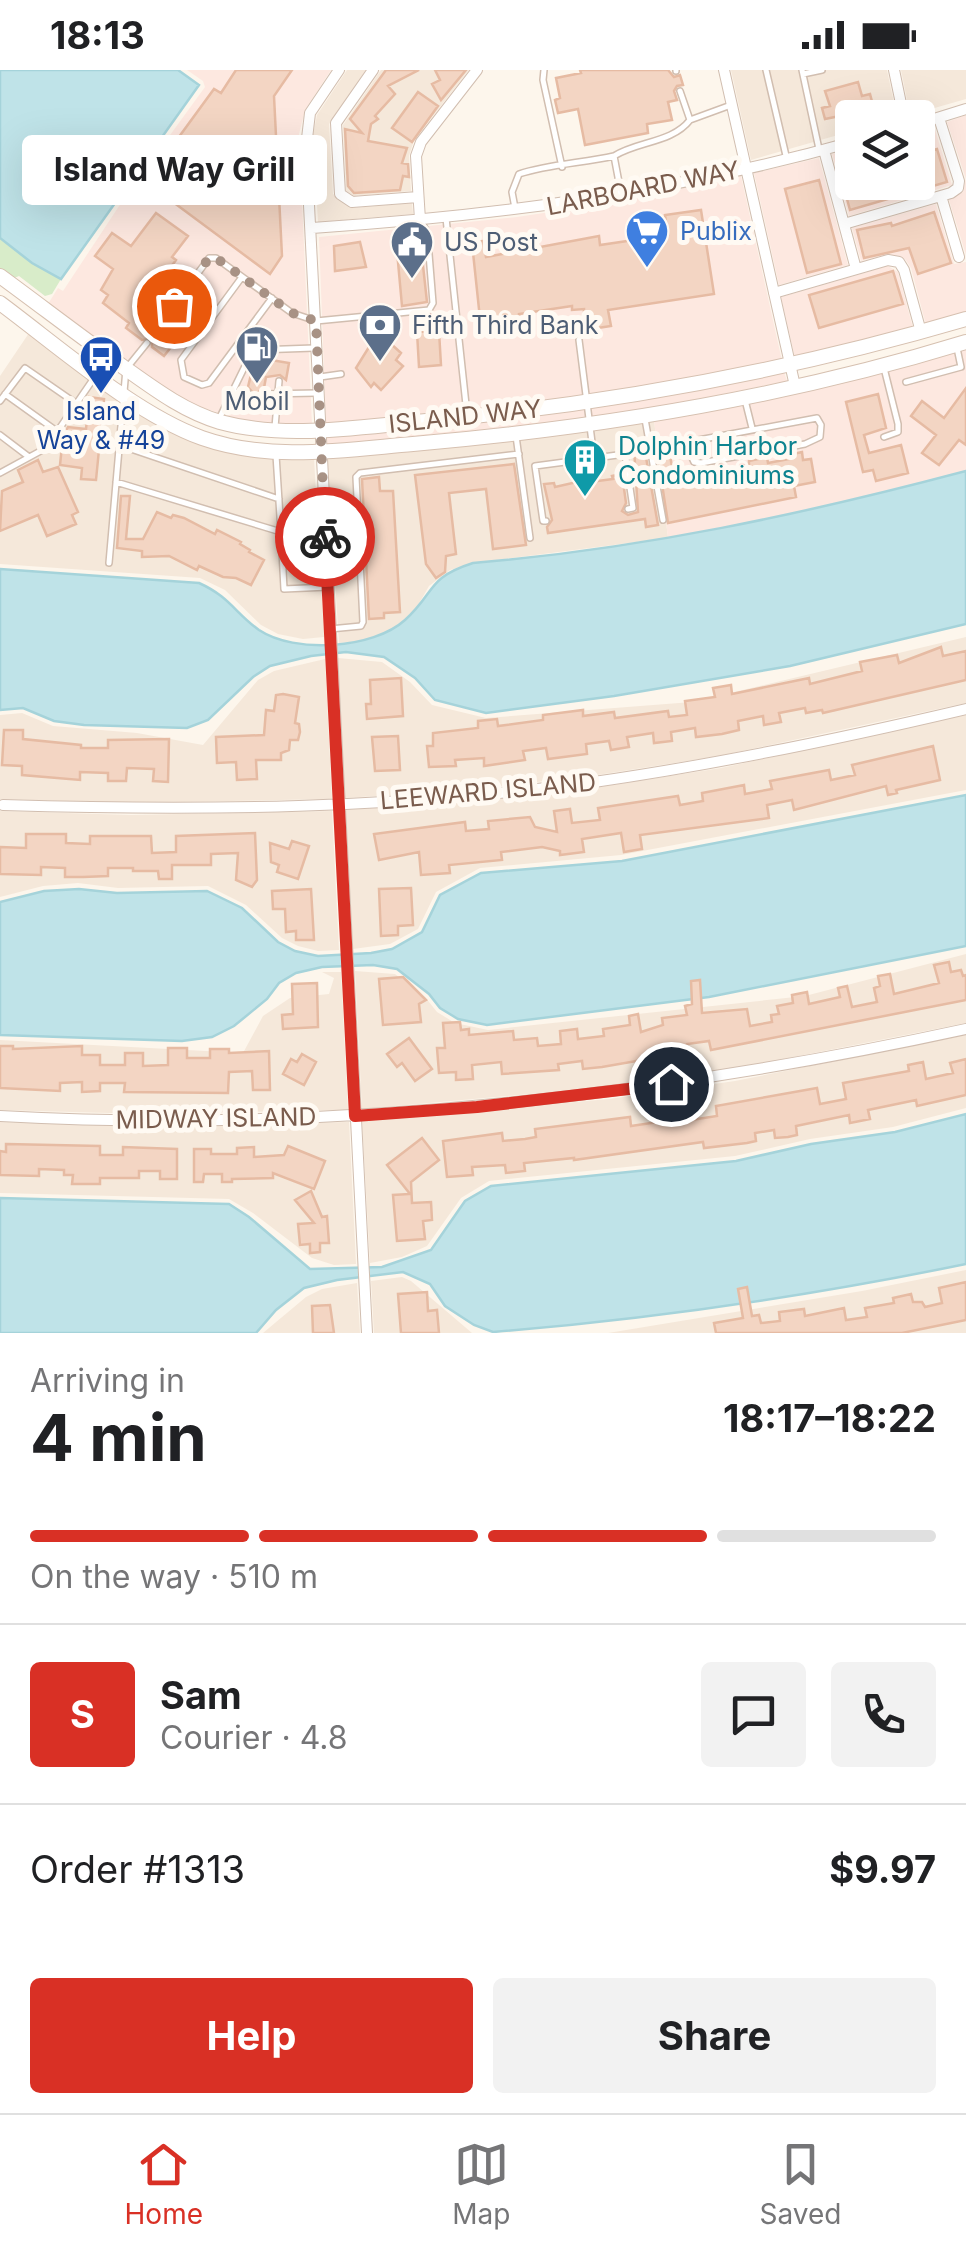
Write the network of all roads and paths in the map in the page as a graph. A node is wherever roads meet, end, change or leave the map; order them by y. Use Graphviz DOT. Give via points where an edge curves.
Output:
graph roads {
  1 [pos="339,70"];
  2 [pos="373,70"];
  3 [pos="477,70"];
  4 [pos="544,70"];
  5 [pos="724,70"];
  6 [pos="766,70"];
  7 [pos="822,70"];
  8 [pos="894,70"];
  9 [pos="802,72"];
  10 [pos="680,91"];
  11 [pos="900,100"];
  12 [pos="732,105"];
  13 [pos="966,109"];
  14 [pos="938,118"];
  15 [pos="935,119"];
  16 [pos="690,120"];
  17 [pos="835,147"];
  18 [pos="822,151"];
  19 [pos="614,156"];
  20 [pos="787,160"];
  21 [pos="562,167"];
  22 [pos="746,169"];
  23 [pos="622,195"];
  24 [pos="941,196"];
  25 [pos="418,197"];
  26 [pos="516,211"];
  27 [pos="446,218"];
  28 [pos="420,220"];
  29 [pos="844,224"];
  30 [pos="312,228"];
  31 [pos="959,257"];
  32 [pos="856,269"];
  33 [pos="0,276"];
  34 [pos="242,277"];
  35 [pos="774,293"];
  36 [pos="272,298"];
  37 [pos="0,303"];
  38 [pos="966,319"];
  39 [pos="316,321"];
  40 [pos="157,329"];
  41 [pos="921,332"];
  42 [pos="579,340"];
  43 [pos="147,343"];
  44 [pos="961,344"];
  45 [pos="314,348"];
  46 [pos="108,356"];
  47 [pos="790,365"];
  48 [pos="884,365"];
  49 [pos="126,369"];
  50 [pos="94,372"];
  51 [pos="341,374"];
  52 [pos="316,377"];
  53 [pos="279,381"];
  54 [pos="906,382"];
  55 [pos="794,386"];
  56 [pos="232,392"];
  57 [pos="248,393"];
  58 [pos="6,394"];
  59 [pos="124,394"];
  60 [pos="263,394"];
  61 [pos="317,394"];
  62 [pos="276,395"];
  63 [pos="745,397"];
  64 [pos="0,401"];
  65 [pos="586,402"];
  66 [pos="78,404"];
  67 [pos="644,416"];
  68 [pos="467,417"];
  69 [pos="219,421"];
  70 [pos="589,424"];
  71 [pos="752,429"];
  72 [pos="275,430"];
  73 [pos="320,430"];
  74 [pos="58,432"];
  75 [pos="516,433"];
  76 [pos="0,435"];
  77 [pos="884,437"];
  78 [pos="119,446"];
  79 [pos="276,452"];
  80 [pos="320,452"];
  81 [pos="518,454"];
  82 [pos="29,457"];
  83 [pos="594,458"];
  84 [pos="0,473"];
  85 [pos="116,482"];
  86 [pos="279,500"];
  87 [pos="628,509"];
  88 [pos="664,520"];
  89 [pos="546,521"];
  90 [pos="281,532"];
  91 [pos="530,538"];
  92 [pos="109,563"];
  93 [pos="328,588"];
  94 [pos="330,634"];
  95 [pos="966,709"];
  96 [pos="339,804"];
  97 [pos="3,805"];
  98 [pos="966,1029"];
  99 [pos="0,1116"];
  100 [pos="355,1116"];
  101 [pos="367,1333"];
  1 -- 30 [label="street" via="310,113 306,134"];
  2 -- 25 [label="street" via="336,124 340,194 352,202"];
  3 -- 25 [label="street" via="421,142"];
  4 -- 21 [label="lane"];
  5 -- 12 [label="street"];
  6 -- 20 [label="lane"];
  7 -- 9 [label="lane"];
  8 -- 11 [label="street"];
  9 -- 18 [label="lane"];
  10 -- 16 [label="lane"];
  12 -- 16 [label="lane"];
  12 -- 22 [label="street"];
  13 -- 14 [label="street"];
  14 -- 15 [label="street"];
  14 -- 24 [label="street" via="959,180 958,188"];
  16 -- 19 [label="lane" via="670,136"];
  17 -- 18 [label="street, LARBOARD WAY"];
  18 -- 20 [label="street, LARBOARD WAY"];
  18 -- 29 [label="street"];
  19 -- 21 [label="lane"];
  19 -- 23 [label="lane"];
  20 -- 22 [label="street, LARBOARD WAY"];
  21 -- 26 [label="lane" via="520,174 512,192"];
  22 -- 23 [label="street, LARBOARD WAY"];
  22 -- 35 [label="street"];
  23 -- 26 [label="street, LARBOARD WAY"];
  24 -- 29 [label="street"];
  24 -- 31 [label="street"];
  25 -- 28 [label="street"];
  26 -- 27 [label="street, LARBOARD WAY"];
  27 -- 28 [label="street, LARBOARD WAY"];
  27 -- 68 [label="lane"];
  28 -- 30 [label="street, LARBOARD WAY"];
  28 -- 39 [label="lane" via="427,232 429,310"];
  29 -- 32 [label="street"];
  30 -- 39 [label="street"];
  32 -- 35 [label="street"];
  32 -- 41 [label="street" via="899,262"];
  33 -- 46 [label="street, ISLAND WAY"];
  34 -- 36 [label="lane"];
  34 -- 36 [label="lane" via="181,360 184,377 209,384"];
  34 -- 40 [label="lane" via="209,258"];
  35 -- 47 [label="street"];
  36 -- 39 [label="lane"];
  37 -- 50 [label="street, ISLAND WAY"];
  38 -- 41 [label="street, ISLAND WAY"];
  39 -- 45 [label="street"];
  41 -- 47 [label="street, ISLAND WAY"];
  42 -- 65 [label="lane"];
  43 -- 49 [label="lane"];
  44 -- 48 [label="street, ISLAND WAY"];
  44 -- 54 [label="lane" via="962,367"];
  45 -- 52 [label="street"];
  45 -- 56 [label="lane" via="257,350"];
  46 -- 49 [label="street, ISLAND WAY"];
  46 -- 50 [label="lane"];
  47 -- 55 [label="street"];
  47 -- 65 [label="street, ISLAND WAY"];
  48 -- 55 [label="street, ISLAND WAY"];
  48 -- 77 [label="lane" via="898,424 898,432"];
  49 -- 59 [label="lane"];
  49 -- 69 [label="street, ISLAND WAY" via="160,394"];
  50 -- 59 [label="street, ISLAND WAY"];
  50 -- 66 [label="lane"];
  51 -- 52 [label="lane"];
  52 -- 61 [label="street"];
  53 -- 62 [label="lane"];
  55 -- 63 [label="street, ISLAND WAY"];
  56 -- 57 [label="lane"];
  56 -- 69 [label="lane"];
  58 -- 64 [label="lane"];
  58 -- 66 [label="lane" via="25,368"];
  58 -- 74 [label="lane"];
  59 -- 78 [label="lane"];
  59 -- 79 [label="street, ISLAND WAY" via="202,438"];
  60 -- 62 [label="lane"];
  61 -- 62 [label="lane"];
  61 -- 73 [label="street"];
  62 -- 72 [label="lane"];
  63 -- 67 [label="street, ISLAND WAY"];
  63 -- 71 [label="lane"];
  65 -- 68 [label="street, ISLAND WAY"];
  65 -- 70 [label="lane"];
  66 -- 74 [label="lane"];
  67 -- 70 [label="street, ISLAND WAY"];
  67 -- 88 [label="lane"];
  68 -- 73 [label="street, ISLAND WAY"];
  69 -- 72 [label="street, ISLAND WAY"];
  70 -- 75 [label="street, ISLAND WAY"];
  70 -- 83 [label="lane"];
  71 -- 71 [label="lane" via="693,441 690,458 700,463 805,444 822,431 817,418"];
  72 -- 73 [label="street, ISLAND WAY"];
  73 -- 80 [label="street"];
  74 -- 82 [label="lane"];
  75 -- 80 [label="street, ISLAND WAY"];
  75 -- 81 [label="lane"];
  76 -- 82 [label="lane"];
  78 -- 85 [label="lane"];
  78 -- 86 [label="lane"];
  79 -- 80 [label="street, ISLAND WAY"];
  79 -- 86 [label="lane"];
  80 -- 93 [label="street"];
  81 -- 91 [label="lane"];
  81 -- 94 [label="lane" via="360,473 363,622"];
  82 -- 84 [label="lane"];
  83 -- 87 [label="lane" via="625,454 633,508"];
  83 -- 89 [label="lane" via="535,466"];
  85 -- 90 [label="lane"];
  85 -- 92 [label="lane"];
  86 -- 90 [label="lane"];
  90 -- 93 [label="lane" via="284,588"];
  93 -- 94 [label="street"];
  94 -- 96 [label="street"];
  95 -- 96 [label="street, LEEWARD ISLAND" via="610,779"];
  96 -- 97 [label="street, LEEWARD ISLAND"];
  96 -- 100 [label="street"];
  98 -- 100 [label="street, MIDWAY ISLAND" via="608,1094"];
  99 -- 100 [label="street, MIDWAY ISLAND"];
  100 -- 101 [label="street"];
}
